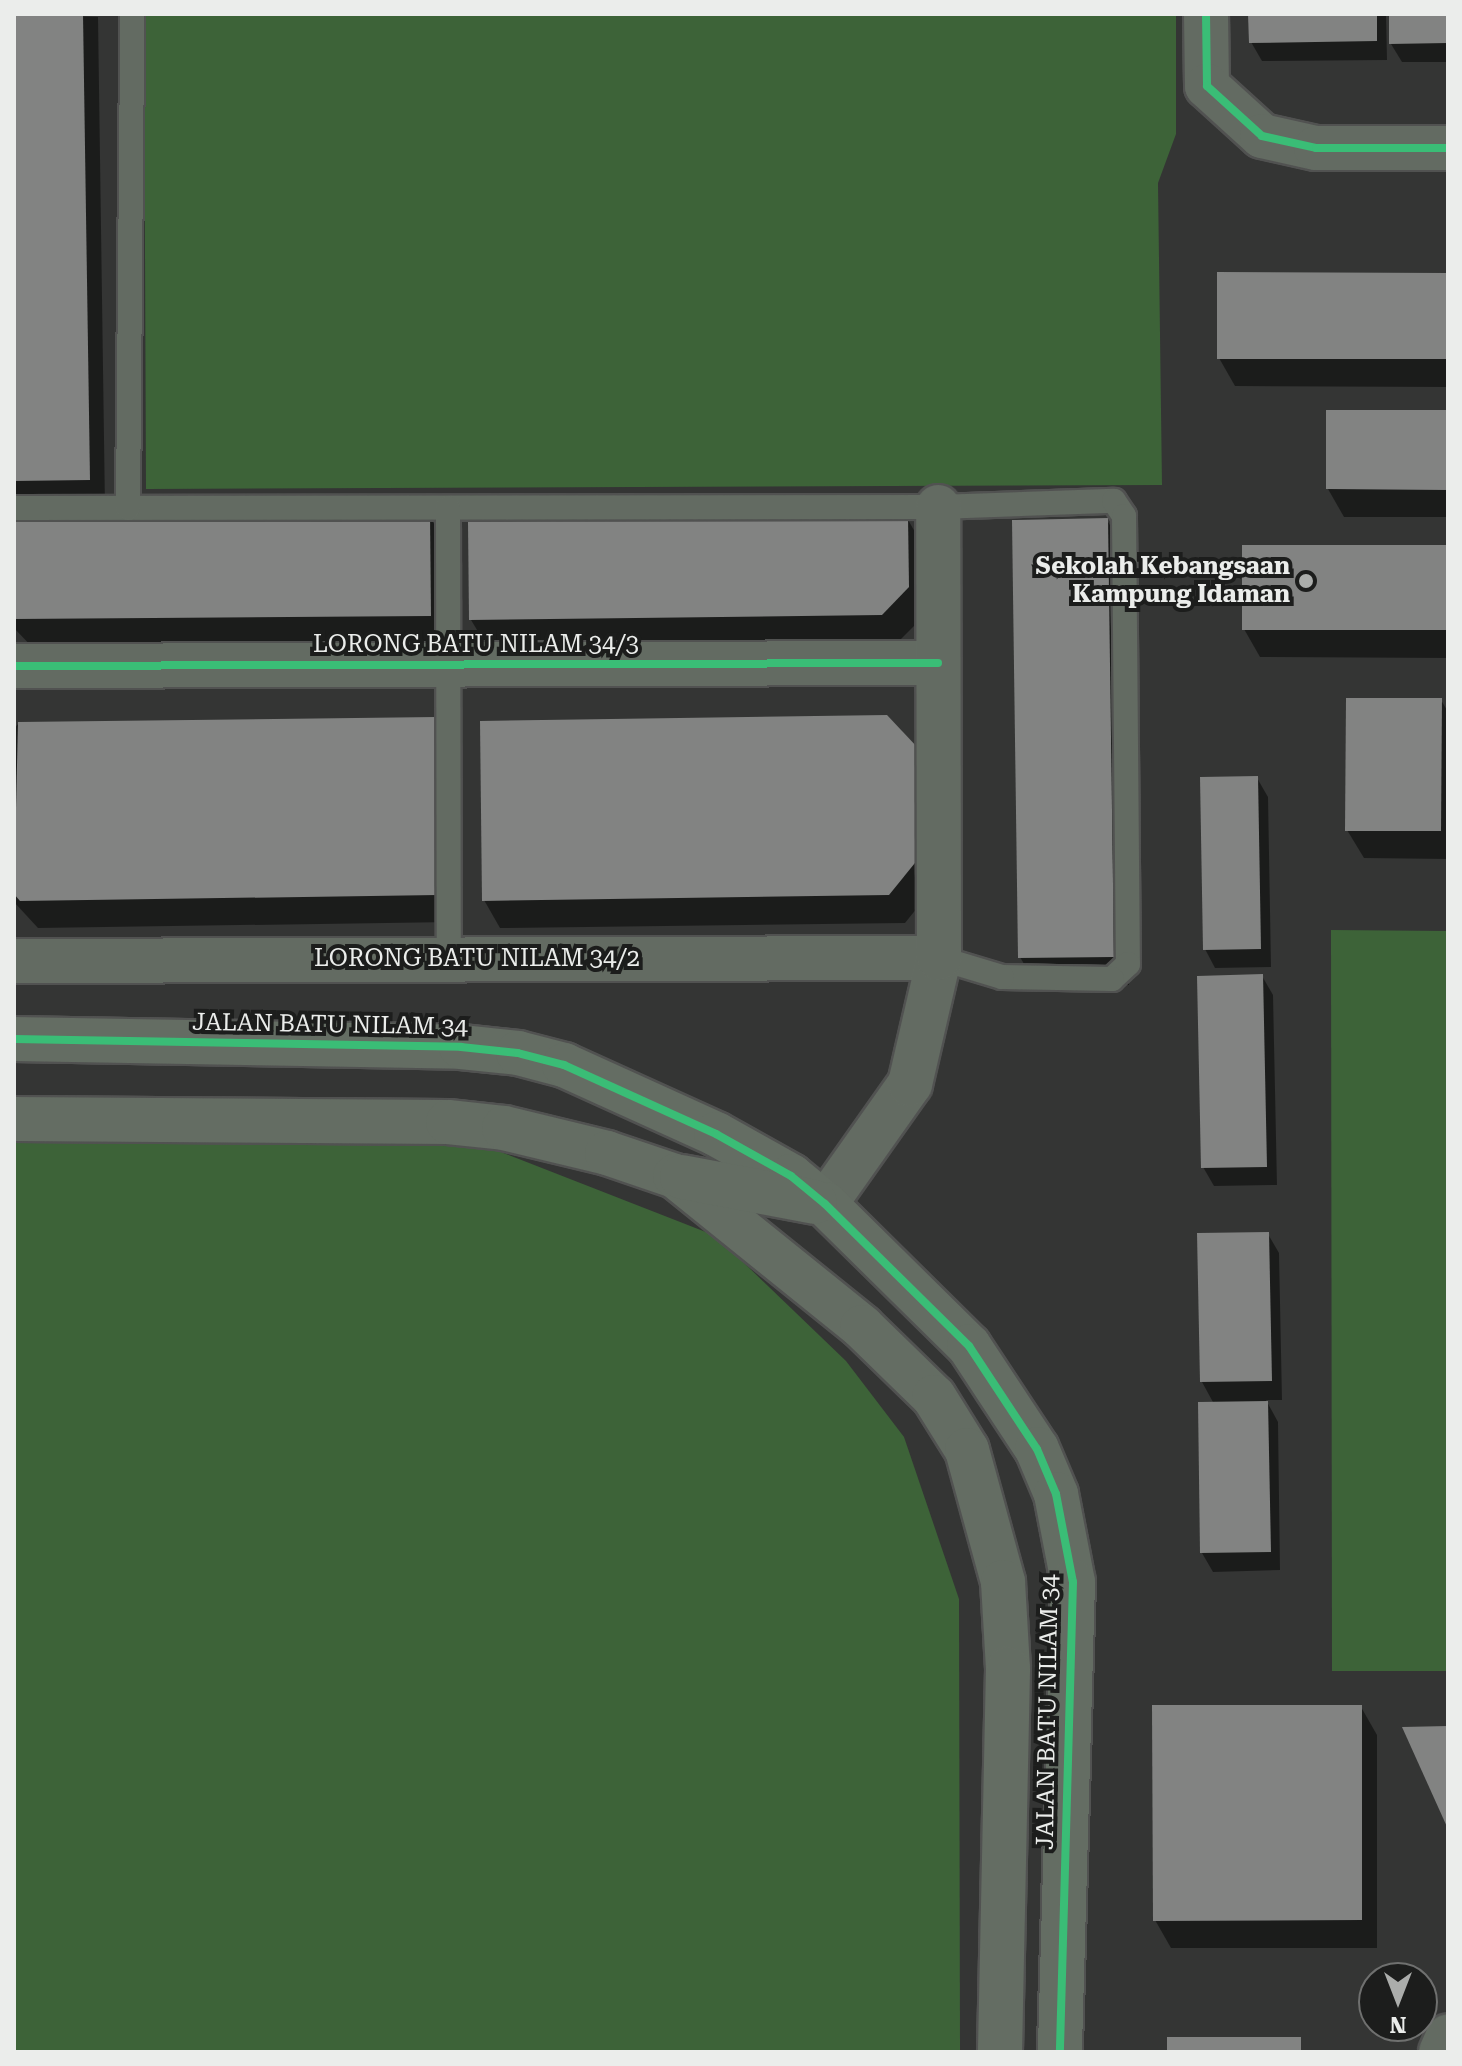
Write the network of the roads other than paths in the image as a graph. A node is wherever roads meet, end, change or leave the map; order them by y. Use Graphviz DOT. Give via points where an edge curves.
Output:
graph roads {
  1 [pos="132,14"];
  2 [pos="1206,14"];
  3 [pos="1448,148"];
  4 [pos="938,507"];
  5 [pos="14,508"];
  6 [pos="128,508"];
  7 [pos="448,508"];
  8 [pos="938,663"];
  9 [pos="448,665"];
  10 [pos="14,666"];
  11 [pos="939,958"];
  12 [pos="449,959"];
  13 [pos="14,961"];
  14 [pos="14,1039"];
  15 [pos="14,1119"];
  16 [pos="675,1176"];
  17 [pos="825,1204"];
  18 [pos="862,1327"];
  19 [pos="1448,2036"];
  20 [pos="1000,2052"];
  21 [pos="1060,2052"];
  22 [pos="1441,2052"];
  1 -- 6 [label="lane"];
  2 -- 3 [label="street" via="1207,86 1262,136 1285,145"];
  4 -- 7 [label="lane"];
  4 -- 8 [label="street"];
  4 -- 11 [label="lane" via="1114,501 1124,516 1128,964 1112,979 1002,977"];
  5 -- 6 [label="lane"];
  6 -- 7 [label="lane"];
  7 -- 9 [label="lane"];
  8 -- 9 [label="street, LORONG BATU NILAM 34/3"];
  8 -- 11 [label="street"];
  9 -- 10 [label="street, LORONG BATU NILAM 34/3"];
  9 -- 12 [label="lane"];
  11 -- 12 [label="street, LORONG BATU NILAM 34/2"];
  11 -- 17 [label="street" via="910,1084"];
  12 -- 13 [label="street, LORONG BATU NILAM 34/2"];
  14 -- 17 [label="street, JALAN BATU NILAM 34" via="461,1047 518,1053 564,1065 716,1134 791,1176"];
  15 -- 16 [label="street, JALAN BATU NILAM 34" via="448,1122 504,1128 641,1162"];
  16 -- 17 [label="street"];
  16 -- 18 [label="street, JALAN BATU NILAM 34"];
  17 -- 18 [label="street"];
  17 -- 21 [label="street, JALAN BATU NILAM 34" via="969,1346 1030,1437 1056,1494 1073,1582"];
  18 -- 20 [label="street, JALAN BATU NILAM 34" via="934,1397 967,1450 1003,1582 1008,1669"];
  19 -- 22 [label="street"];
}
